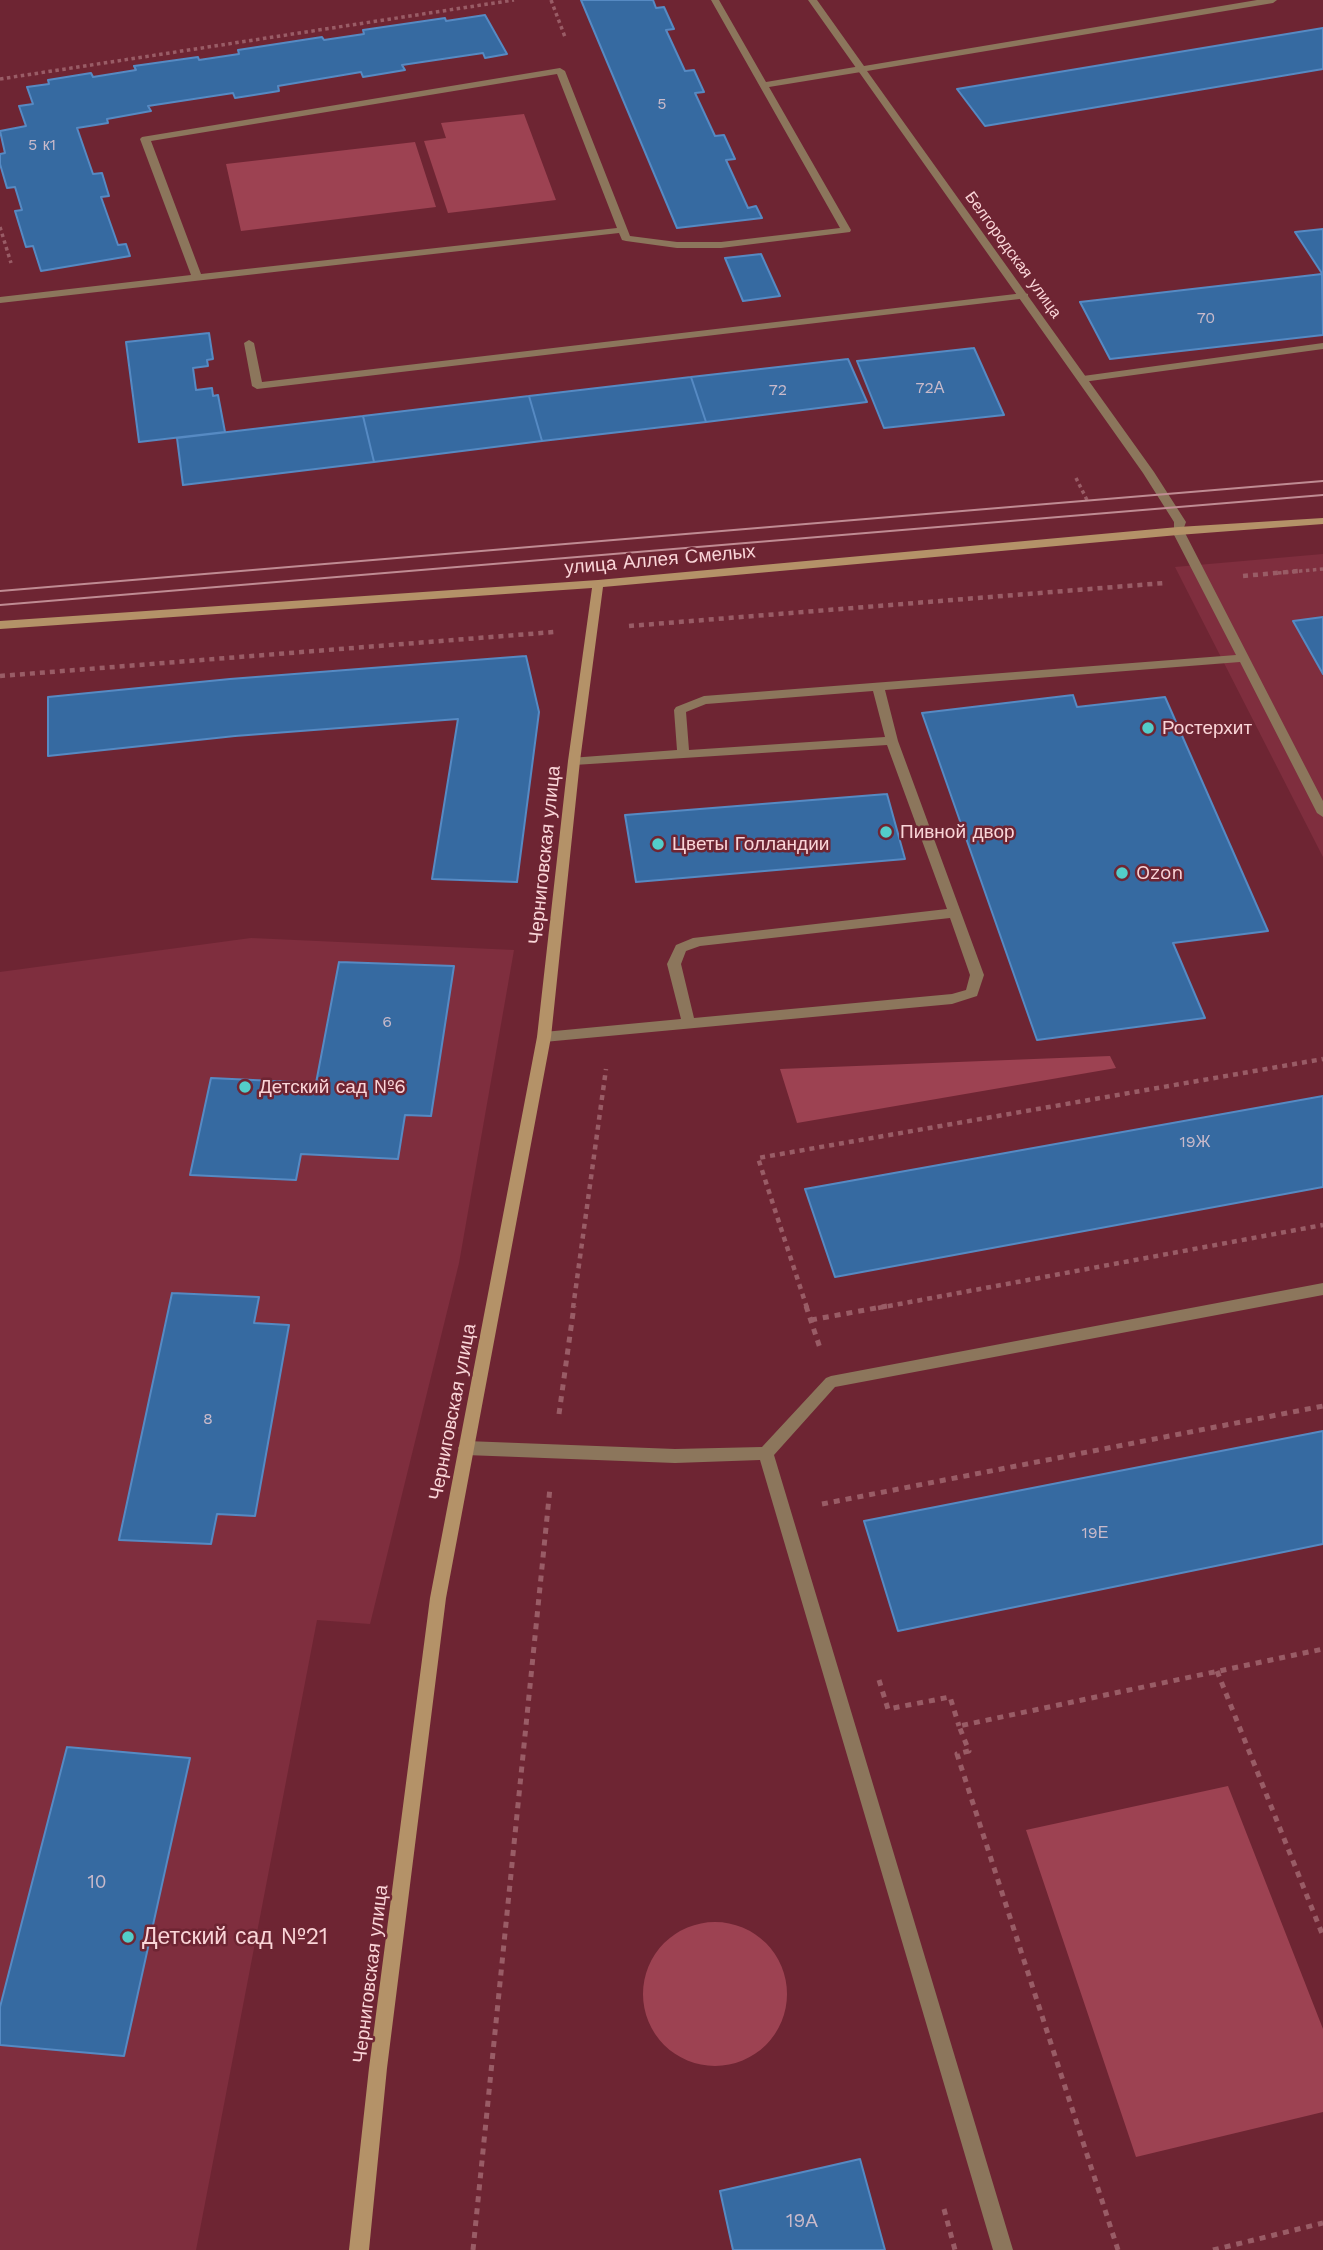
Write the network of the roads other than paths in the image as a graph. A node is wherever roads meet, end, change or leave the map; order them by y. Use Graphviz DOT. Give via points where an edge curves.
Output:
graph roads {
  1 [pos="715,0"];
  2 [pos="812,0"];
  3 [pos="1273,0"];
  4 [pos="861,69"];
  5 [pos="764,85"];
  6 [pos="623,230"];
  7 [pos="197,278"];
  8 [pos="1024,296"];
  9 [pos="0,300"];
  10 [pos="249,343"];
  11 [pos="1323,346"];
  12 [pos="1083,379"];
  13 [pos="1323,521"];
  14 [pos="1178,531"];
  15 [pos="598,584"];
  16 [pos="0,625"];
  17 [pos="1244,657"];
  18 [pos="878,687"];
  19 [pos="891,741"];
  20 [pos="683,754"];
  21 [pos="574,761"];
  22 [pos="1323,813"];
  23 [pos="955,914"];
  24 [pos="689,1024"];
  25 [pos="544,1038"];
  26 [pos="1323,1289"];
  27 [pos="466,1448"];
  28 [pos="766,1453"];
  29 [pos="359,2250"];
  30 [pos="1003,2250"];
  1 -- 5 [label="street"];
  2 -- 4 [label="street, Белгородская улица"];
  3 -- 4 [label="street"];
  4 -- 5 [label="street"];
  4 -- 8 [label="street, Белгородская улица"];
  5 -- 6 [label="street" via="846,230 721,246 626,238"];
  6 -- 7 [label="street"];
  6 -- 7 [label="street" via="560,71 145,139"];
  7 -- 9 [label="street"];
  8 -- 10 [label="street" via="257,386"];
  8 -- 12 [label="street, Белгородская улица"];
  11 -- 12 [label="street"];
  12 -- 14 [label="street, Белгородская улица" via="1172,508 1180,522"];
  13 -- 14 [label="main road, улица Аллея Смелых"];
  14 -- 15 [label="main road, улица Аллея Смелых"];
  14 -- 17 [label="street, Белгородская улица"];
  15 -- 16 [label="main road, улица Аллея Смелых"];
  15 -- 21 [label="main road, Черниговская улица"];
  17 -- 18 [label="street"];
  17 -- 22 [label="street, Белгородская улица"];
  18 -- 19 [label="street"];
  18 -- 20 [label="street" via="704,700 680,710"];
  19 -- 20 [label="street"];
  19 -- 23 [label="street"];
  20 -- 21 [label="street"];
  21 -- 25 [label="main road, Черниговская улица"];
  23 -- 24 [label="street" via="698,941 681,948 674,964"];
  23 -- 24 [label="street" via="976,975 972,993 952,999"];
  24 -- 25 [label="street"];
  25 -- 27 [label="main road, Черниговская улица"];
  26 -- 28 [label="street" via="831,1382"];
  27 -- 28 [label="street" via="675,1456"];
  27 -- 29 [label="main road, Черниговская улица" via="438,1598"];
  28 -- 30 [label="street"];
}
